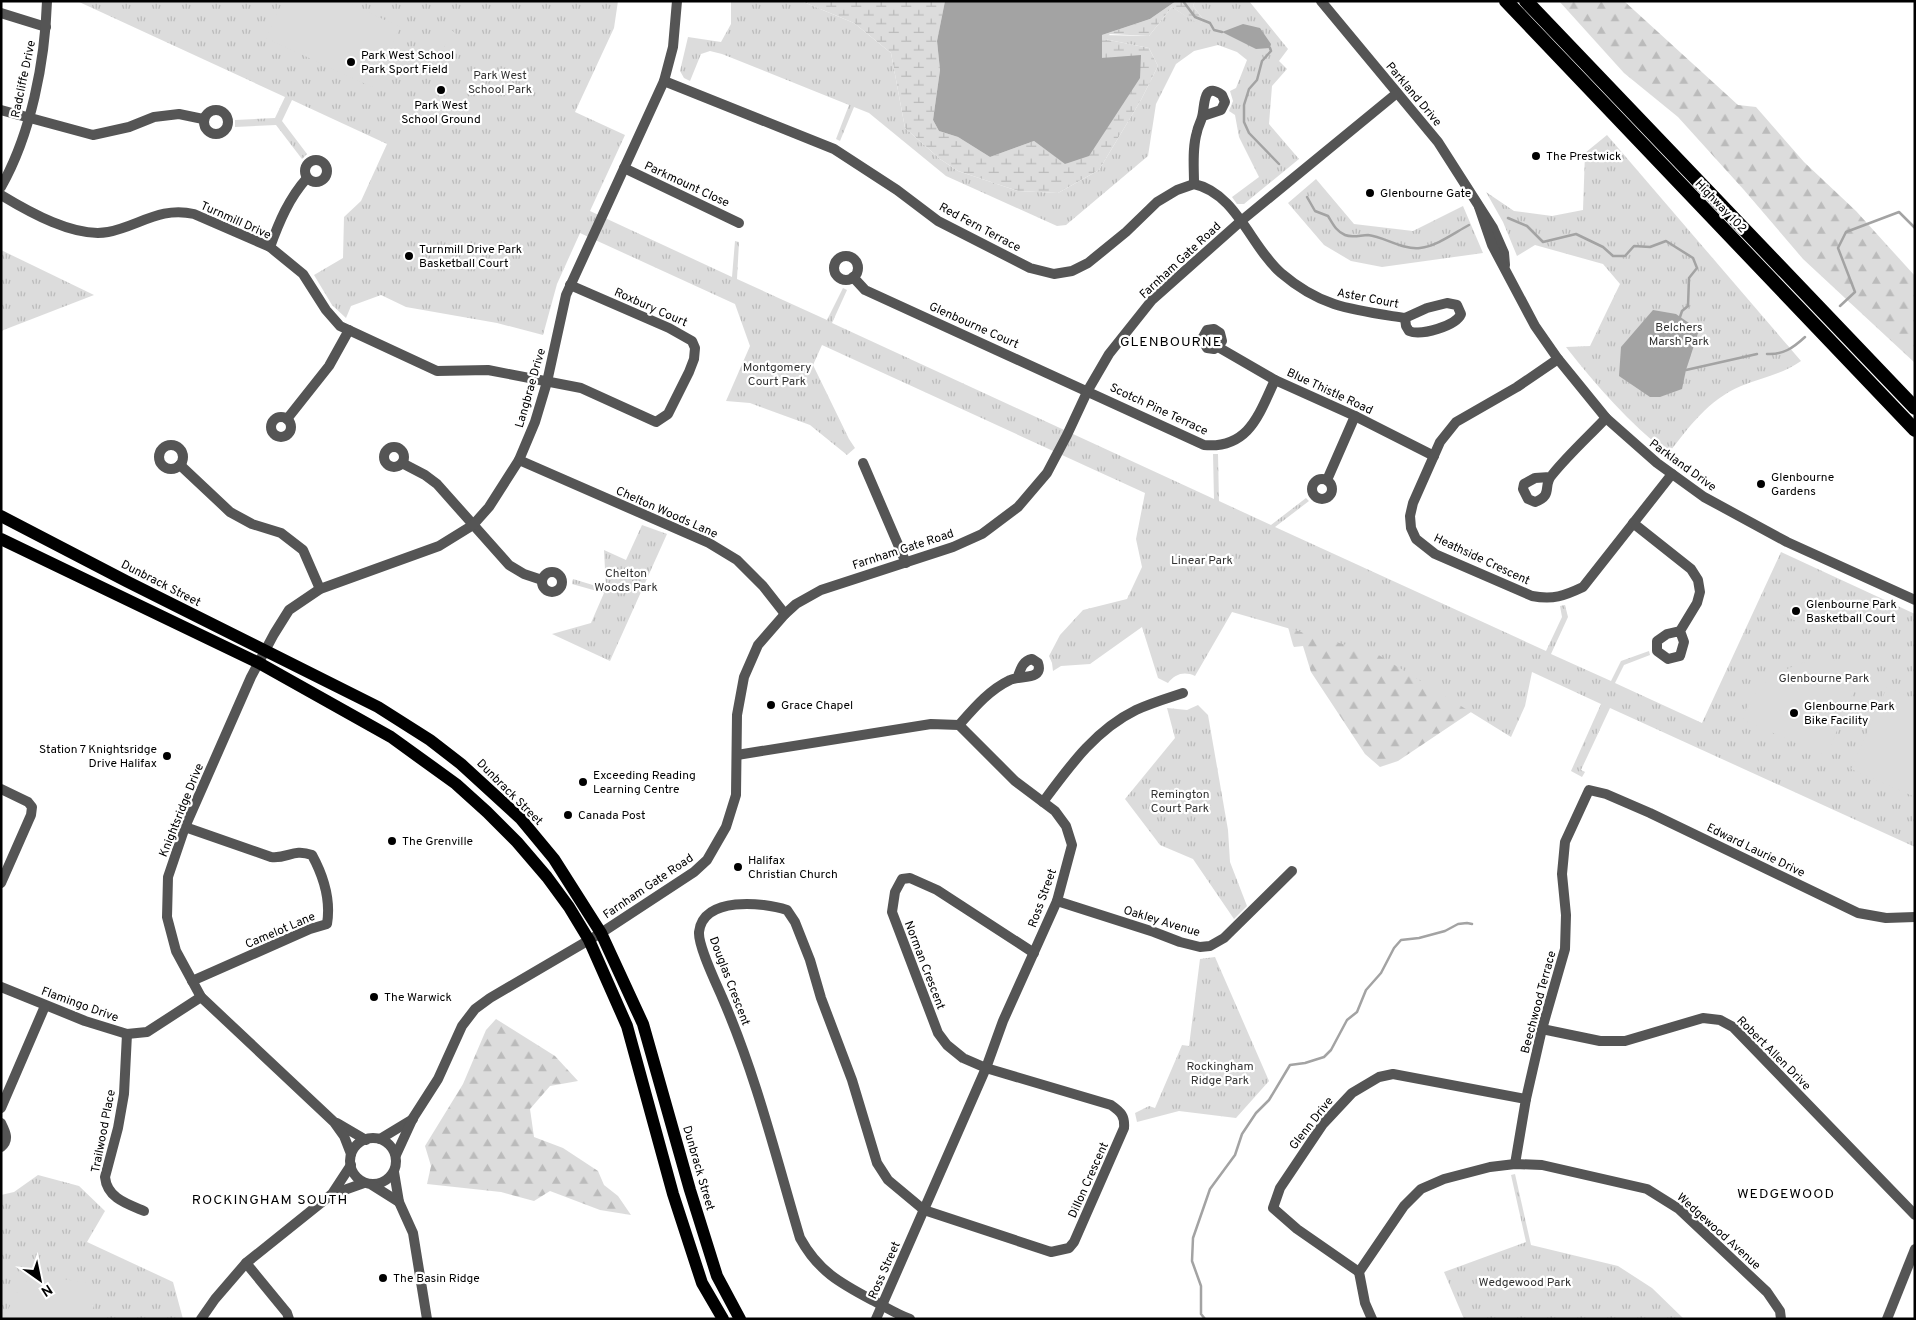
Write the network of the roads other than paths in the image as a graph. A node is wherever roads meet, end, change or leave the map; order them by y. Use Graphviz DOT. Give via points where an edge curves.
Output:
graph roads {
  1 [pos="47,1"];
  2 [pos="677,1"];
  3 [pos="1321,1"];
  4 [pos="1506,1"];
  5 [pos="1526,1"];
  6 [pos="1,13"];
  7 [pos="46,27"];
  8 [pos="664,81"];
  9 [pos="1397,92"];
  10 [pos="1,110"];
  11 [pos="1202,116"];
  12 [pos="28,117"];
  13 [pos="204,119"];
  14 [pos="624,168"];
  15 [pos="308,178"];
  16 [pos="1194,184"];
  17 [pos="1,187"];
  18 [pos="1,195"];
  19 [pos="1241,221"];
  20 [pos="739,222"];
  21 [pos="270,247"];
  22 [pos="853,278"];
  23 [pos="570,285"];
  24 [pos="1405,318"];
  25 [pos="349,330"];
  26 [pos="1218,347"];
  27 [pos="1558,359"];
  28 [pos="1275,380"];
  29 [pos="547,382"];
  30 [pos="1088,390"];
  31 [pos="1915,408"];
  32 [pos="1355,416"];
  33 [pos="1606,418"];
  34 [pos="287,419"];
  35 [pos="1915,430"];
  36 [pos="1434,456"];
  37 [pos="519,460"];
  38 [pos="862,463"];
  39 [pos="402,464"];
  40 [pos="180,465"];
  41 [pos="1672,474"];
  42 [pos="1550,477"];
  43 [pos="1327,480"];
  44 [pos="1,516"];
  45 [pos="1633,523"];
  46 [pos="473,525"];
  47 [pos="1,538"];
  48 [pos="906,563"];
  49 [pos="542,580"];
  50 [pos="320,589"];
  51 [pos="1915,600"];
  52 [pos="785,614"];
  53 [pos="1680,631"];
  54 [pos="265,650"];
  55 [pos="259,663"];
  56 [pos="1018,676"];
  57 [pos="1183,693"];
  58 [pos="959,725"];
  59 [pos="737,755"];
  60 [pos="1,789"];
  61 [pos="1589,790"];
  62 [pos="1043,802"];
  63 [pos="185,827"];
  64 [pos="1292,871"];
  65 [pos="1,883"];
  66 [pos="1057,901"];
  67 [pos="1915,917"];
  68 [pos="595,937"];
  69 [pos="1034,953"];
  70 [pos="192,981"];
  71 [pos="1,986"];
  72 [pos="201,997"];
  73 [pos="45,1006"];
  74 [pos="1542,1029"];
  75 [pos="127,1034"];
  76 [pos="986,1068"];
  77 [pos="1526,1099"];
  78 [pos="1,1108"];
  79 [pos="413,1118"];
  80 [pos="1,1122"];
  81 [pos="334,1122"];
  82 [pos="380,1139"];
  83 [pos="366,1140"];
  84 [pos="1,1147"];
  85 [pos="352,1154"];
  86 [pos="396,1155"];
  87 [pos="1515,1164"];
  88 [pos="350,1165"];
  89 [pos="394,1172"];
  90 [pos="368,1184"];
  91 [pos="332,1194"];
  92 [pos="399,1202"];
  93 [pos="924,1210"];
  94 [pos="144,1212"];
  95 [pos="1915,1215"];
  96 [pos="1915,1249"];
  97 [pos="246,1263"];
  98 [pos="1359,1272"];
  99 [pos="882,1305"];
  100 [pos="201,1319"];
  101 [pos="289,1319"];
  102 [pos="427,1319"];
  103 [pos="723,1319"];
  104 [pos="740,1319"];
  105 [pos="876,1319"];
  106 [pos="910,1319"];
  107 [pos="1372,1319"];
  108 [pos="1781,1319"];
  109 [pos="1887,1319"];
  1 -- 7 [label="street, Radcliffe Drive"];
  2 -- 8 [label="street, Langbrae Drive" via="673,46"];
  3 -- 9 [label="street, Parkland Drive"];
  4 -- 35 [label="highway, Highway 102"];
  5 -- 31 [label="highway, Highway 102"];
  6 -- 7 [label="street"];
  7 -- 12 [label="street, Radcliffe Drive"];
  8 -- 14 [label="street, Langbrae Drive"];
  8 -- 16 [label="street, Red Fern Terrace" via="834,149 898,190 938,221 1030,268 1054,274 1072,271 1088,263 1158,202"];
  9 -- 19 [label="street, Farnham Gate Road"];
  9 -- 27 [label="street, Parkland Drive" via="1438,142 1479,207 1500,242 1505,268 1535,326"];
  10 -- 12 [label="street"];
  11 -- 16 [label="street" via="1196,133"];
  12 -- 13 [label="street" via="92,135 129,127 154,117 179,114"];
  12 -- 17 [label="street, Radcliffe Drive"];
  14 -- 20 [label="street, Parkmount Close"];
  14 -- 23 [label="street, Langbrae Drive"];
  15 -- 21 [label="street" via="290,202"];
  16 -- 19 [label="street" via="1215,193"];
  18 -- 21 [label="street, Turnmill Drive" via="74,231 91,234 110,232 154,215 182,211"];
  19 -- 24 [label="street, Aster Court" via="1280,272 1318,299 1349,310"];
  19 -- 30 [label="street, Farnham Gate Road" via="1152,300 1109,354"];
  21 -- 25 [label="street, Turnmill Drive" via="303,274 332,319"];
  22 -- 30 [label="street, Glenbourne Court" via="865,290"];
  23 -- 29 [label="street, Langbrae Drive"];
  23 -- 29 [label="street, Roxbury Court" via="686,336 696,348 694,359 668,414 656,422 581,388"];
  24 -- 24 [label="street, Aster Court" via="1409,331 1421,333 1451,324 1461,314 1457,305 1447,303"];
  25 -- 29 [label="street, Turnmill Drive" via="437,371 488,370"];
  25 -- 34 [label="street" via="330,366"];
  26 -- 28 [label="street, Blue Thistle Road"];
  27 -- 33 [label="street, Parkland Drive"];
  27 -- 36 [label="street, Heathside Crescent" via="1456,422"];
  28 -- 30 [label="street, Scotch Pine Terrace" via="1246,432 1237,440 1216,446 1189,439"];
  28 -- 32 [label="street, Blue Thistle Road"];
  29 -- 37 [label="street, Langbrae Drive"];
  30 -- 48 [label="street, Farnham Gate Road" via="1046,473 1018,507 982,534"];
  32 -- 36 [label="street, Blue Thistle Road"];
  32 -- 43 [label="street"];
  33 -- 41 [label="street, Parkland Drive"];
  33 -- 42 [label="street"];
  36 -- 45 [label="street, Heathside Crescent" via="1410,516 1410,528 1416,539 1435,554 1532,596 1548,599 1582,587"];
  37 -- 46 [label="street, Langbrae Drive" via="489,507"];
  37 -- 52 [label="street, Chelton Woods Lane" via="709,543 737,560"];
  38 -- 48 [label="street"];
  39 -- 46 [label="street" via="437,484"];
  40 -- 50 [label="street" via="230,512 252,524 281,533 303,550"];
  41 -- 45 [label="street, Heathside Crescent"];
  41 -- 51 [label="street, Parkland Drive" via="1704,498 1755,526"];
  44 -- 54 [label="main road, Dunbrack Street"];
  45 -- 53 [label="street" via="1692,569 1698,580 1700,592 1697,603"];
  46 -- 49 [label="street" via="509,565"];
  46 -- 50 [label="street, Langbrae Drive" via="439,546"];
  47 -- 55 [label="main road, Dunbrack Street"];
  48 -- 52 [label="street, Farnham Gate Road" via="821,590"];
  50 -- 54 [label="street, Langbrae Drive" via="289,610"];
  52 -- 59 [label="street, Farnham Gate Road" via="758,645 744,677 737,716"];
  54 -- 55 [label="street, Langbrae Drive"];
  54 -- 68 [label="main road, Dunbrack Street" via="378,707 461,764 520,818 554,859"];
  55 -- 63 [label="street, Knightsridge Drive"];
  55 -- 68 [label="main road, Dunbrack Street" via="391,737 456,784 487,812 547,877"];
  56 -- 58 [label="street" via="978,703"];
  57 -- 62 [label="street" via="1135,711 1114,724 1090,743"];
  58 -- 59 [label="street" via="932,724"];
  58 -- 62 [label="street, Ross Street" via="1015,781"];
  59 -- 68 [label="street, Farnham Gate Road" via="736,795 730,816 707,860 694,872"];
  60 -- 65 [label="street" via="32,807"];
  61 -- 67 [label="street, Edward Laurie Drive" via="1650,813 1858,913 1886,918"];
  61 -- 74 [label="street, Beechwood Terrace" via="1565,842 1562,874 1565,949"];
  62 -- 66 [label="street, Ross Street" via="1066,826 1072,845"];
  63 -- 70 [label="street, Knightsridge Drive" via="168,877 167,918 176,951"];
  63 -- 70 [label="street, Camelot Lane" via="271,857 279,858 294,852 312,855 324,883 330,910 327,924"];
  64 -- 66 [label="street, Oakley Avenue" via="1224,938 1210,946 1180,942"];
  66 -- 69 [label="street, Ross Street"];
  68 -- 79 [label="street, Farnham Gate Road" via="475,1009 462,1026 438,1079"];
  68 -- 103 [label="main road, Dunbrack Street" via="627,1026 673,1194 702,1283"];
  68 -- 104 [label="main road, Dunbrack Street" via="643,1024 717,1276"];
  69 -- 76 [label="street, Ross Street"];
  69 -- 76 [label="street, Norman Crescent" via="937,890 910,878 902,879 895,892 892,912 938,1033 963,1058"];
  70 -- 72 [label="street, Knightsridge Drive"];
  71 -- 73 [label="street, Flamingo Drive"];
  72 -- 75 [label="street, Flamingo Drive" via="147,1032"];
  72 -- 81 [label="street, Knightsridge Drive"];
  73 -- 75 [label="street, Flamingo Drive"];
  73 -- 78 [label="street"];
  74 -- 77 [label="street, Beechwood Terrace"];
  74 -- 95 [label="street, Robert Allen Drive" via="1600,1042 1625,1040 1703,1018 1720,1020 1732,1027"];
  75 -- 94 [label="street, Trailwood Place" via="124,1094 105,1177 112,1194"];
  76 -- 93 [label="street, Ross Street"];
  76 -- 93 [label="street, Dillon Crescent" via="1111,1105 1125,1119 1121,1136 1069,1248 1051,1252"];
  77 -- 87 [label="street, Beechwood Terrace"];
  77 -- 98 [label="street, Glenn Drive" via="1393,1074 1379,1077 1352,1093 1318,1132 1280,1188 1273,1208 1297,1229"];
  79 -- 82 [label="street"];
  79 -- 86 [label="street, Farnham Gate Road"];
  80 -- 84 [label="street" via="7,1136"];
  81 -- 83 [label="street, Knightsridge Drive"];
  81 -- 85 [label="street, Knightsridge Drive"];
  82 -- 83 [label="street"];
  82 -- 86 [label="street" via="393,1148"];
  83 -- 85 [label="street"];
  85 -- 88 [label="street"];
  86 -- 89 [label="street"];
  87 -- 98 [label="street, Wedgewood Avenue" via="1444,1178 1421,1189 1404,1206"];
  87 -- 108 [label="street, Wedgewood Avenue" via="1542,1165 1647,1189 1679,1209 1760,1285 1780,1311"];
  88 -- 90 [label="street" via="355,1176"];
  88 -- 91 [label="street"];
  89 -- 90 [label="street" via="385,1182"];
  89 -- 92 [label="street"];
  90 -- 91 [label="street" via="347,1187"];
  90 -- 92 [label="street"];
  91 -- 97 [label="street"];
  92 -- 102 [label="street" via="413,1233"];
  93 -- 99 [label="street, Ross Street"];
  93 -- 99 [label="street, Douglas Crescent" via="888,1180 877,1163 810,960 787,910 764,904 723,906 711,912 702,923 700,940 759,1096 800,1238 823,1271"];
  96 -- 109 [label="street"];
  97 -- 100 [label="street"];
  97 -- 101 [label="street"];
  98 -- 107 [label="street"];
  99 -- 105 [label="street, Ross Street"];
  99 -- 106 [label="street"];
}
